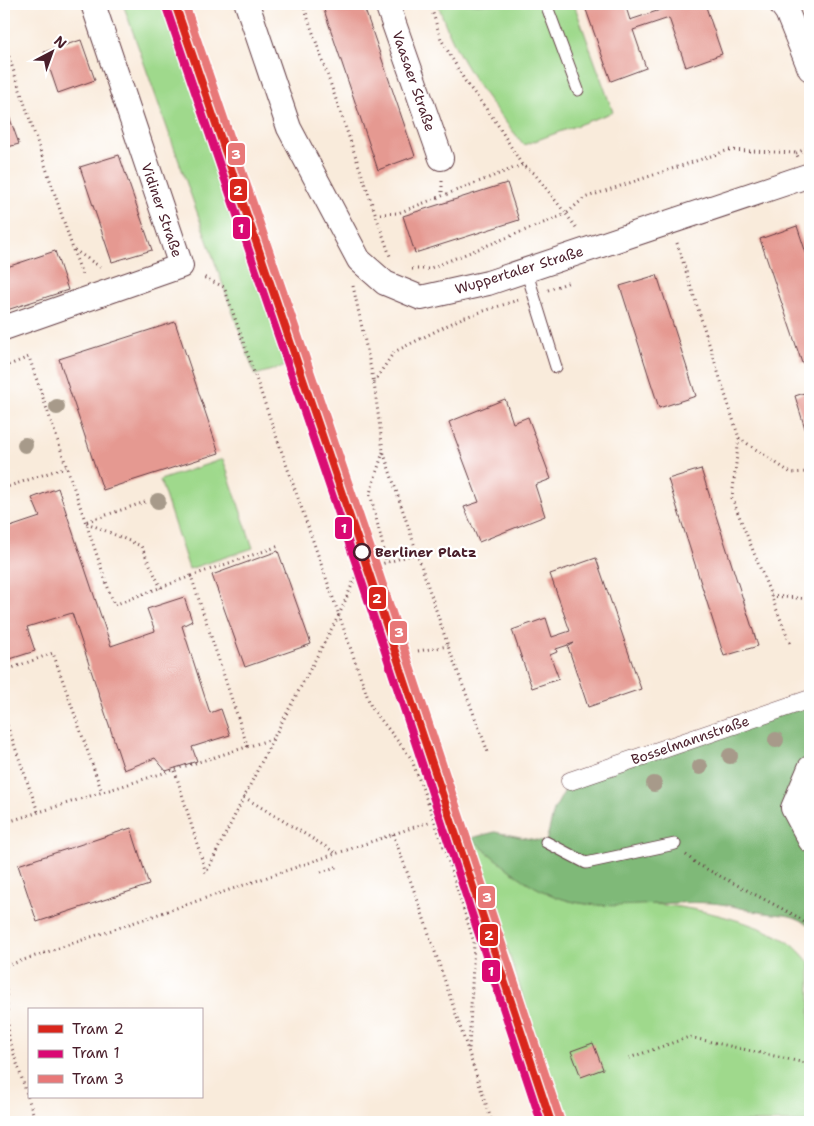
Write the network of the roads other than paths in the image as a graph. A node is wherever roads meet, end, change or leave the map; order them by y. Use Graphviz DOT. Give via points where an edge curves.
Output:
graph roads {
  1 [pos="93,4"];
  2 [pos="247,4"];
  3 [pos="387,4"];
  4 [pos="546,4"];
  5 [pos="781,4"];
  6 [pos="810,69"];
  7 [pos="578,90"];
  8 [pos="441,158"];
  9 [pos="808,176"];
  10 [pos="526,270"];
  11 [pos="4,328"];
  12 [pos="556,367"];
  13 [pos="810,699"];
  14 [pos="810,768"];
  15 [pos="570,780"];
  16 [pos="810,840"];
  17 [pos="546,842"];
  18 [pos="675,844"];
  1 -- 11 [label="street, Vidiner Straße" via="181,266"];
  2 -- 10 [label="street, Wuppertaler Straße" via="289,128 359,260 385,283 421,298 488,283"];
  3 -- 8 [label="street, Vaasaer Straße"];
  4 -- 7 [label="lane"];
  5 -- 6 [label="street"];
  9 -- 10 [label="street, Wuppertaler Straße"];
  10 -- 12 [label="lane"];
  13 -- 15 [label="street, Bosselmannstraße"];
  14 -- 16 [label="street" via="793,808"];
  17 -- 18 [label="lane" via="586,863"];
}
